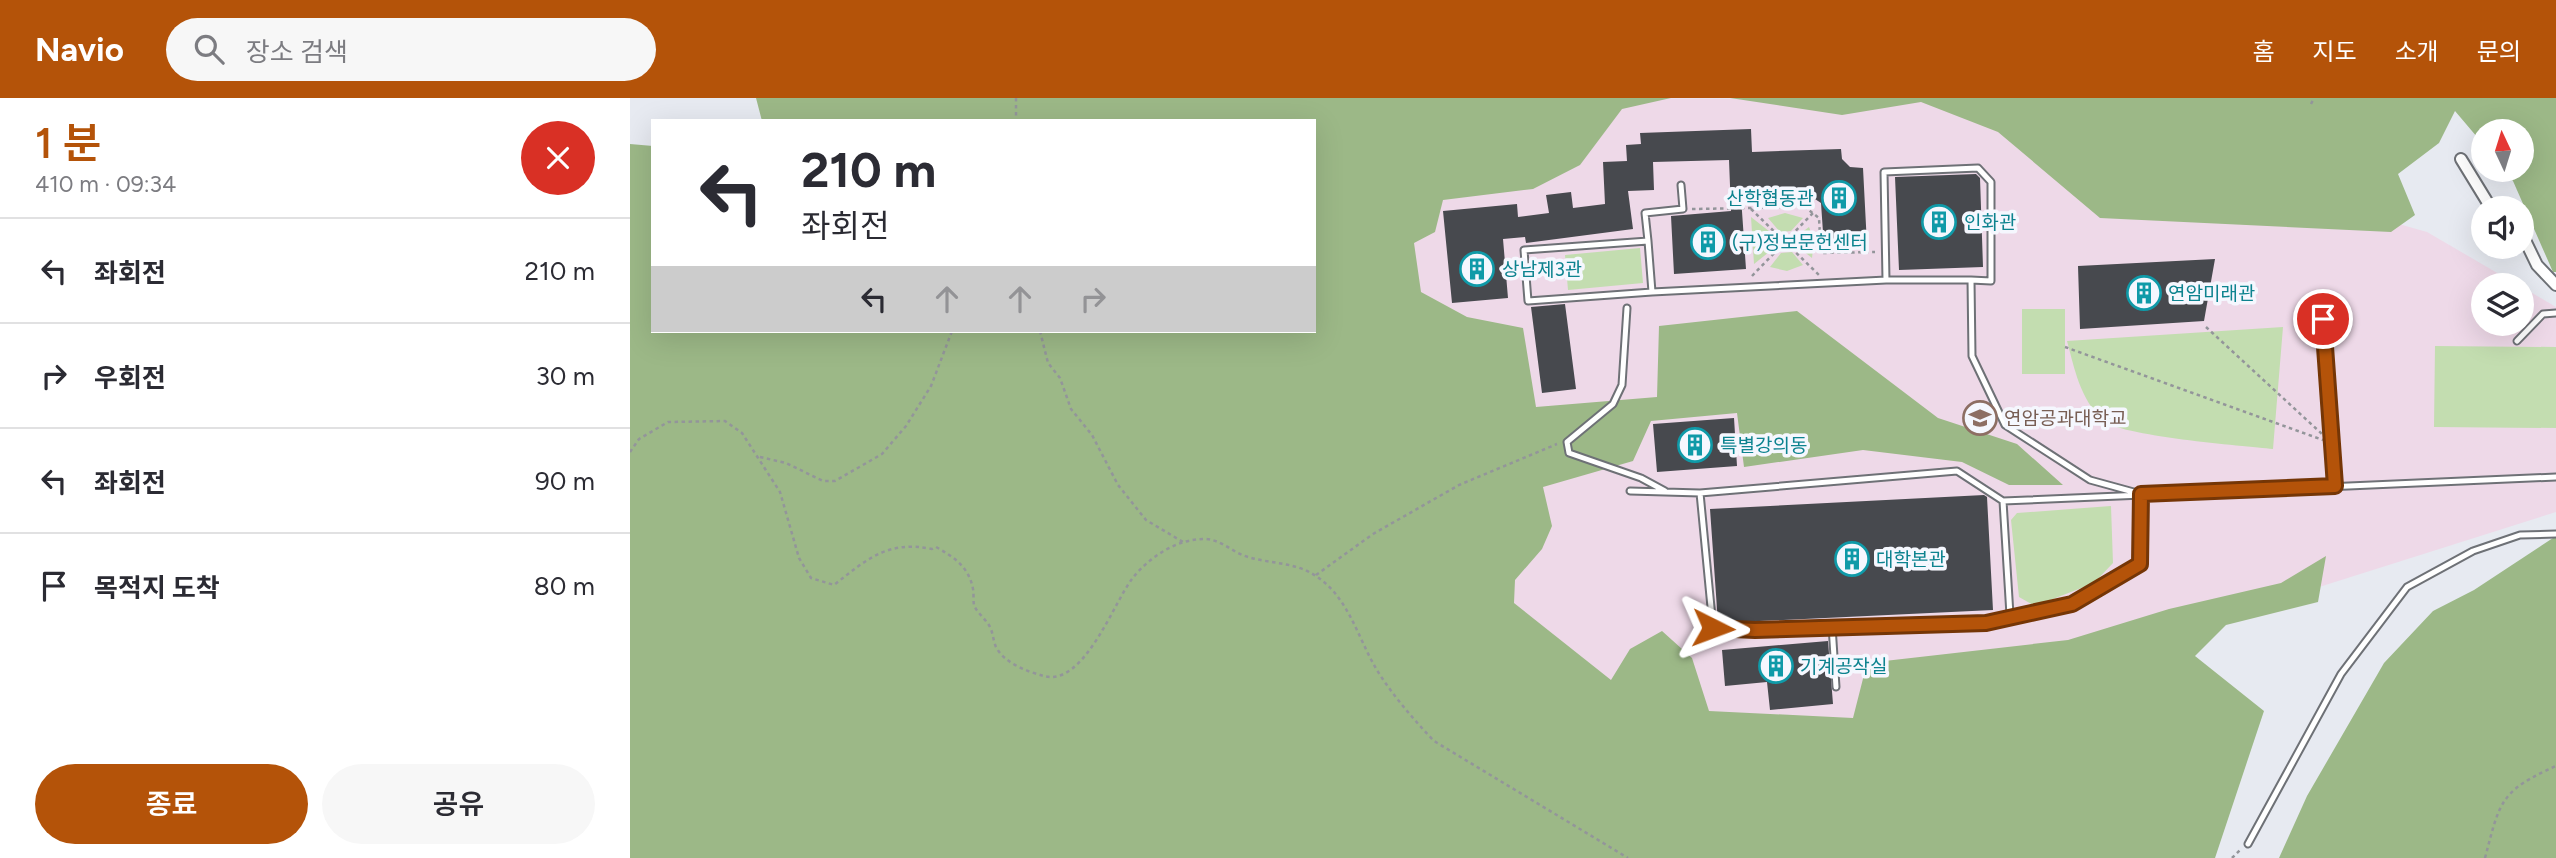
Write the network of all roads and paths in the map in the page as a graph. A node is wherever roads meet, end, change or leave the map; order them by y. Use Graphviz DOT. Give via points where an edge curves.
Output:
graph roads {
  1 [pos="1016,98"];
  2 [pos="2314,98"];
  3 [pos="2311,104"];
  4 [pos="1016,119"];
  5 [pos="2461,159"];
  6 [pos="1681,185"];
  7 [pos="2484,196"];
  8 [pos="1683,209"];
  9 [pos="1751,209"];
  10 [pos="1813,213"];
  11 [pos="1648,241"];
  12 [pos="1785,242"];
  13 [pos="1885,252"];
  14 [pos="2534,259"];
  15 [pos="1886,280"];
  16 [pos="1971,280"];
  17 [pos="1828,283"];
  18 [pos="2556,285"];
  19 [pos="1741,288"];
  20 [pos="1651,292"];
  21 [pos="1627,308"];
  22 [pos="2556,313"];
  23 [pos="2323,319"];
  24 [pos="2206,327"];
  25 [pos="951,333"];
  26 [pos="1040,333"];
  27 [pos="2517,341"];
  28 [pos="2065,347"];
  29 [pos="1567,442"];
  30 [pos="2332,444"];
  31 [pos="630,452"];
  32 [pos="760,457"];
  33 [pos="2556,477"];
  34 [pos="2335,486"];
  35 [pos="1630,491"];
  36 [pos="1667,492"];
  37 [pos="1700,493"];
  38 [pos="2141,494"];
  39 [pos="2003,501"];
  40 [pos="2556,534"];
  41 [pos="1184,543"];
  42 [pos="1315,575"];
  43 [pos="2010,615"];
  44 [pos="1832,626"];
  45 [pos="1836,687"];
  46 [pos="2556,766"];
  47 [pos="2248,844"];
  48 [pos="1628,858"];
  49 [pos="2485,858"];
  1 -- 4 [label="path"];
  2 -- 3 [label="path"];
  5 -- 7 [label="street"];
  6 -- 8 [label="lane"];
  8 -- 9 [label="path"];
  8 -- 11 [label="lane" via="1645,213"];
  9 -- 10 [label="path" via="1805,207"];
  9 -- 12 [label="path"];
  10 -- 12 [label="path"];
  10 -- 13 [label="path" via="1819,218 1821,253"];
  11 -- 20 [label="lane"];
  11 -- 20 [label="lane" via="1524,250 1528,301"];
  12 -- 17 [label="path"];
  12 -- 19 [label="path"];
  13 -- 15 [label="lane"];
  13 -- 16 [label="lane" via="1884,172 1978,168 1991,182 1992,281"];
  14 -- 18 [label="street"];
  15 -- 16 [label="lane"];
  15 -- 17 [label="lane"];
  16 -- 38 [label="lane" via="1972,356 2005,425 2090,480"];
  17 -- 19 [label="lane"];
  19 -- 20 [label="lane"];
  21 -- 29 [label="lane" via="1622,386 1613,404"];
  22 -- 27 [label="lane" via="2543,314"];
  23 -- 30 [label="lane"];
  24 -- 30 [label="path"];
  25 -- 32 [label="path" via="931,386 882,454 835,481 823,481 786,463"];
  26 -- 41 [label="path" via="1048,363 1060,378 1071,409 1092,435 1118,485 1146,520"];
  28 -- 30 [label="path"];
  29 -- 36 [label="lane" via="1569,453"];
  29 -- 42 [label="path" via="1550,445 1459,485 1373,534"];
  30 -- 34 [label="lane"];
  31 -- 32 [label="path" via="639,439 668,422 725,421 742,433"];
  32 -- 41 [label="path" via="786,508 799,558 811,578 834,585 888,548 936,547 965,569 974,606 990,627 997,650 1016,666 1048,678 1074,666 1101,636 1128,584 1150,560"];
  33 -- 34 [label="lane"];
  34 -- 38 [label="lane"];
  35 -- 36 [label="lane"];
  36 -- 37 [label="lane"];
  37 -- 39 [label="lane" via="1958,471"];
  37 -- 44 [label="lane" via="1713,628"];
  38 -- 39 [label="lane"];
  38 -- 43 [label="lane" via="2140,564 2072,604"];
  39 -- 43 [label="lane"];
  40 -- 47 [label="lane" via="2520,535 2473,551 2407,586 2341,674"];
  41 -- 42 [label="path" via="1215,541 1240,554"];
  42 -- 48 [label="path" via="1338,596 1379,674 1408,715 1434,741"];
  43 -- 44 [label="lane" via="1986,623"];
  44 -- 45 [label="lane"];
  46 -- 49 [label="path" via="2525,780 2505,796"];
}
